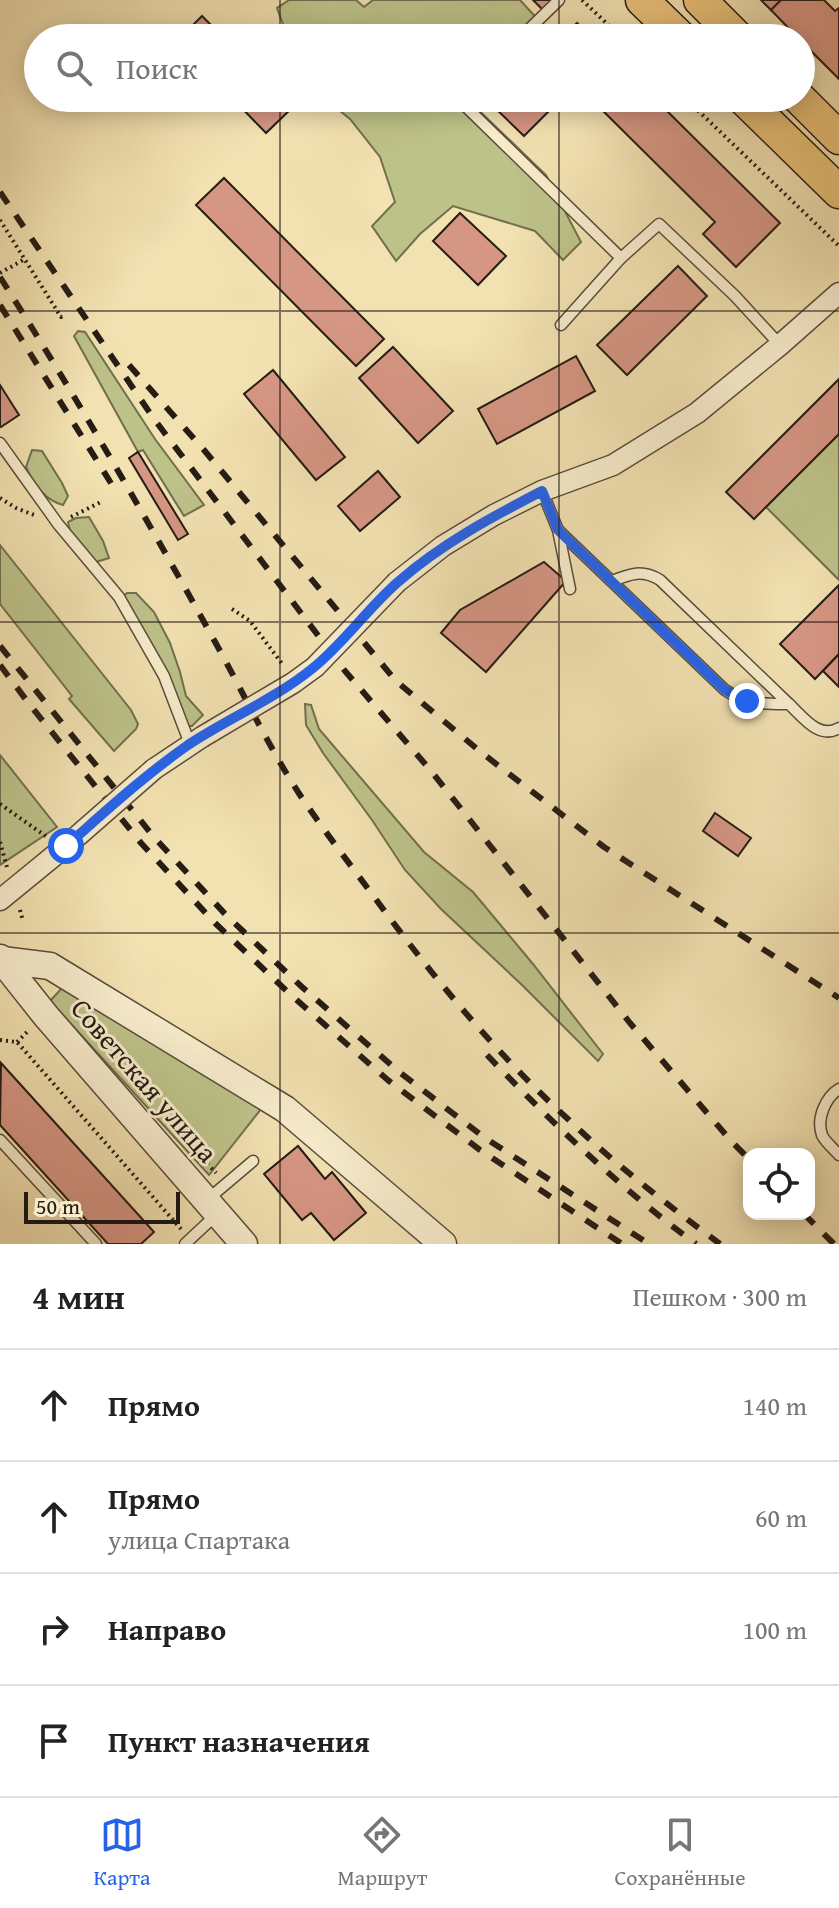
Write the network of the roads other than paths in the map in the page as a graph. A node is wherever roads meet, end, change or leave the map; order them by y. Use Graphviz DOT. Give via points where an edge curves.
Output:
graph roads {
  1 [pos="559,0"];
  2 [pos="642,0"];
  3 [pos="700,0"];
  4 [pos="534,24"];
  5 [pos="667,24"];
  6 [pos="724,24"];
  7 [pos="471,112"];
  8 [pos="757,112"];
  9 [pos="813,112"];
  10 [pos="839,138"];
  11 [pos="839,192"];
  12 [pos="621,258"];
  13 [pos="839,293"];
  14 [pos="561,325"];
  15 [pos="780,345"];
  16 [pos="0,443"];
  17 [pos="542,491"];
  18 [pos="558,530"];
  19 [pos="612,581"];
  20 [pos="570,589"];
  21 [pos="789,704"];
  22 [pos="839,728"];
  23 [pos="196,740"];
  24 [pos="0,900"];
  25 [pos="1,960"];
  26 [pos="839,1089"];
  27 [pos="0,1140"];
  28 [pos="839,1155"];
  29 [pos="253,1161"];
  30 [pos="213,1206"];
  31 [pos="431,1239"];
  32 [pos="188,1242"];
  33 [pos="96,1244"];
  34 [pos="244,1244"];
  1 -- 4 [label="lane"];
  2 -- 5 [label="main road"];
  3 -- 6 [label="main road"];
  7 -- 12 [label="lane"];
  8 -- 11 [label="main road"];
  9 -- 10 [label="main road"];
  12 -- 14 [label="lane"];
  12 -- 15 [label="lane" via="659,224"];
  13 -- 15 [label="street"];
  15 -- 17 [label="street" via="697,413 613,465"];
  16 -- 23 [label="lane" via="119,597"];
  17 -- 18 [label="lane"];
  17 -- 23 [label="street, bridge" via="443,546 397,582 315,667"];
  18 -- 19 [label="lane"];
  18 -- 20 [label="lane"];
  19 -- 21 [label="lane" via="725,690 756,704"];
  19 -- 21 [label="lane" via="633,573 660,580"];
  21 -- 22 [label="lane" via="822,732"];
  23 -- 24 [label="street, bridge" via="58,843"];
  25 -- 30 [label="street, Советская улица"];
  25 -- 31 [label="street" via="50,966 285,1109"];
  26 -- 28 [label="lane" via="828,1099 821,1124 822,1135"];
  27 -- 33 [label="lane"];
  29 -- 30 [label="lane"];
  30 -- 32 [label="lane"];
  30 -- 34 [label="street, Советская улица"];
}
